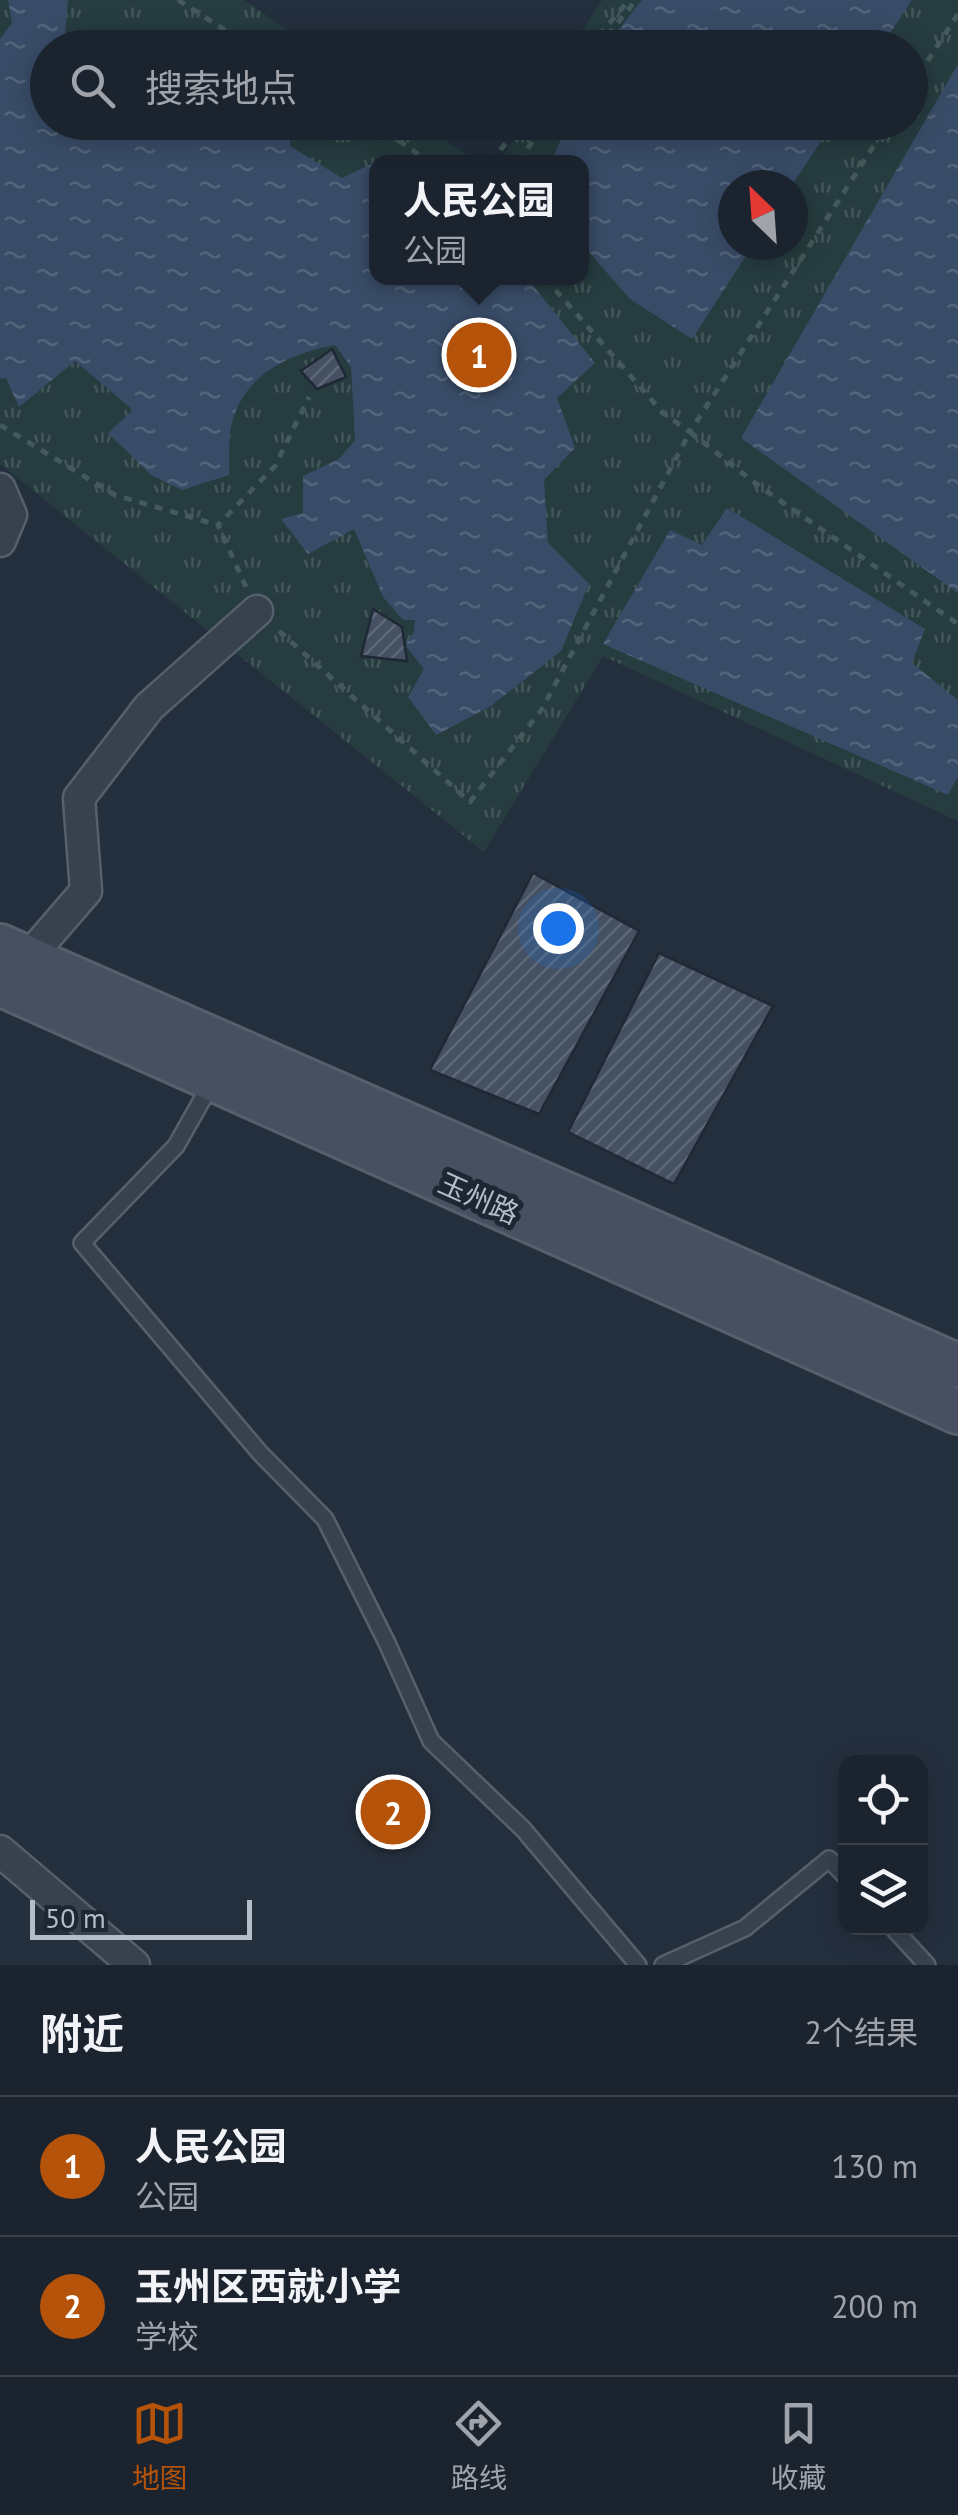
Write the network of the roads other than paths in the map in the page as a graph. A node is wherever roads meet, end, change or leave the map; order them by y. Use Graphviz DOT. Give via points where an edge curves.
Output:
graph roads {
  1 [pos="0,489"];
  2 [pos="0,542"];
  3 [pos="257,611"];
  4 [pos="10,962"];
  5 [pos="214,1080"];
  6 [pos="958,1366"];
  7 [pos="958,1412"];
  8 [pos="0,1852"];
  9 [pos="838,1869"];
  10 [pos="899,1935"];
  11 [pos="134,1965"];
  12 [pos="638,1965"];
  13 [pos="664,1965"];
  14 [pos="927,1965"];
  1 -- 2 [label="street" via="11,516"];
  3 -- 4 [label="street" via="149,706 79,798 86,891"];
  4 -- 5 [label="main road, 玉州路"];
  4 -- 6 [label="main road, 玉州路"];
  5 -- 7 [label="main road, 玉州路"];
  5 -- 12 [label="lane" via="176,1146 82,1243 260,1453 326,1519 431,1741 522,1829"];
  8 -- 11 [label="street"];
  9 -- 13 [label="lane" via="828,1859 744,1928"];
  10 -- 14 [label="lane"];
}
